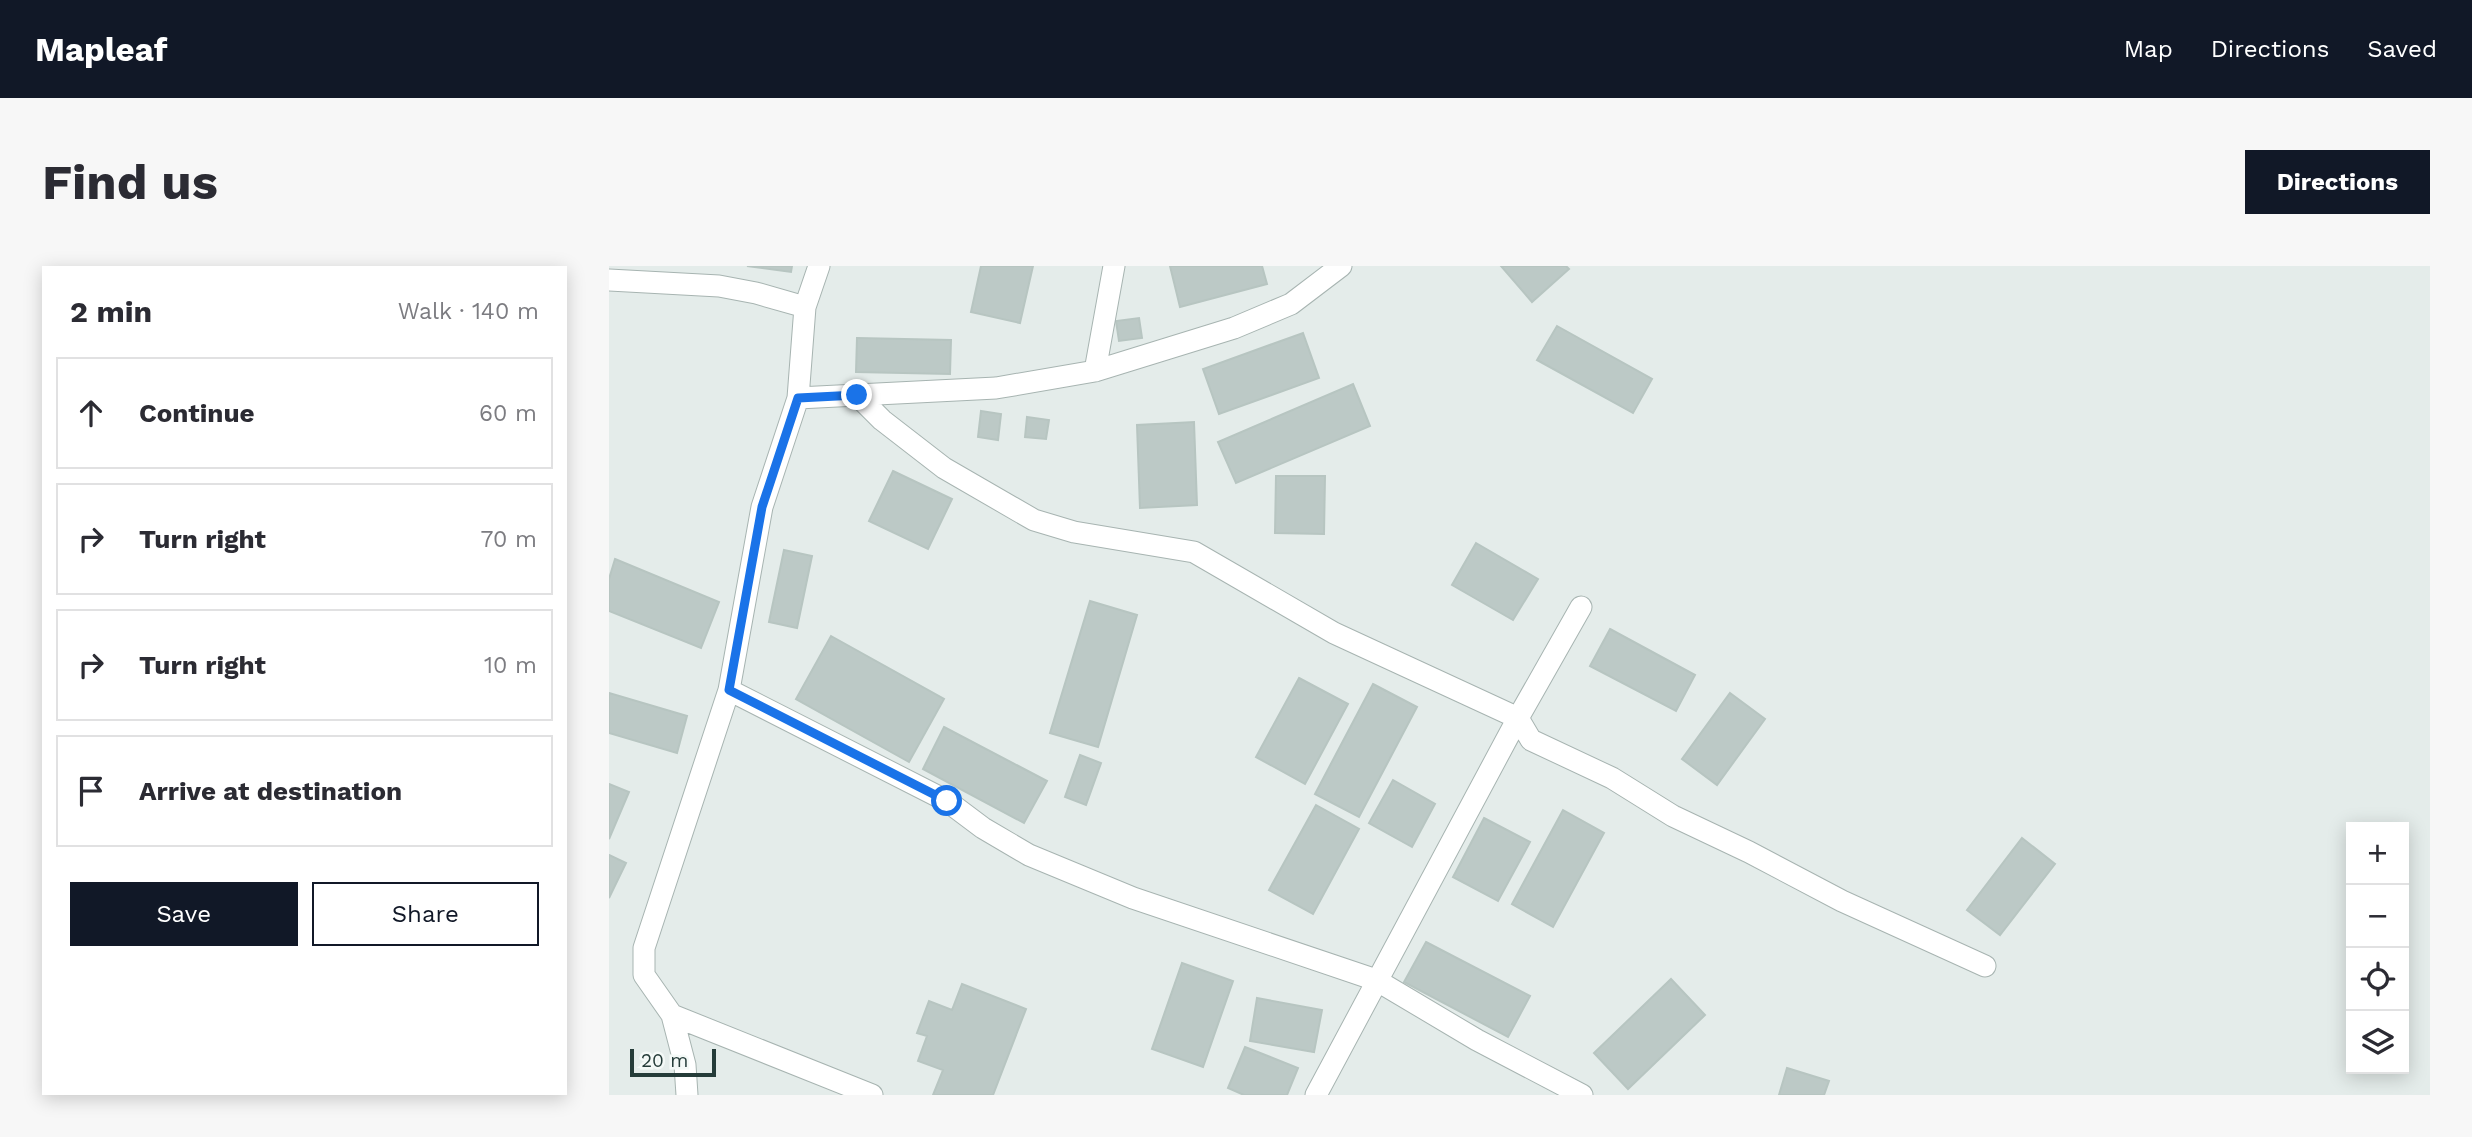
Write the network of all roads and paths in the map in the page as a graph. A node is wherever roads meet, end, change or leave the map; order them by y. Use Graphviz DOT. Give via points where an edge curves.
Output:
graph roads {
  1 [pos="819,266"];
  2 [pos="1114,266"];
  3 [pos="1342,266"];
  4 [pos="609,279"];
  5 [pos="805,307"];
  6 [pos="1095,371"];
  7 [pos="857,395"];
  8 [pos="798,398"];
  9 [pos="1581,607"];
  10 [pos="729,690"];
  11 [pos="1518,718"];
  12 [pos="1985,966"];
  13 [pos="1376,980"];
  14 [pos="672,1015"];
  15 [pos="687,1095"];
  16 [pos="872,1095"];
  17 [pos="1316,1095"];
  18 [pos="1582,1095"];
  1 -- 5 [label="street"];
  2 -- 6 [label="street"];
  3 -- 6 [label="street" via="1291,304 1234,328"];
  4 -- 5 [label="street" via="719,286"];
  5 -- 8 [label="street"];
  6 -- 7 [label="street" via="996,388"];
  7 -- 8 [label="street"];
  7 -- 11 [label="street" via="944,468 1034,520 1074,532 1194,552 1333,633"];
  8 -- 10 [label="street" via="762,507"];
  9 -- 11 [label="street"];
  10 -- 13 [label="street" via="947,801 1029,855 1133,898"];
  10 -- 14 [label="street" via="643,948 644,975"];
  11 -- 12 [label="street" via="1531,740 1612,778 1673,816"];
  11 -- 13 [label="street"];
  13 -- 17 [label="street"];
  13 -- 18 [label="street"];
  14 -- 15 [label="street" via="685,1065"];
  14 -- 16 [label="street"];
}
